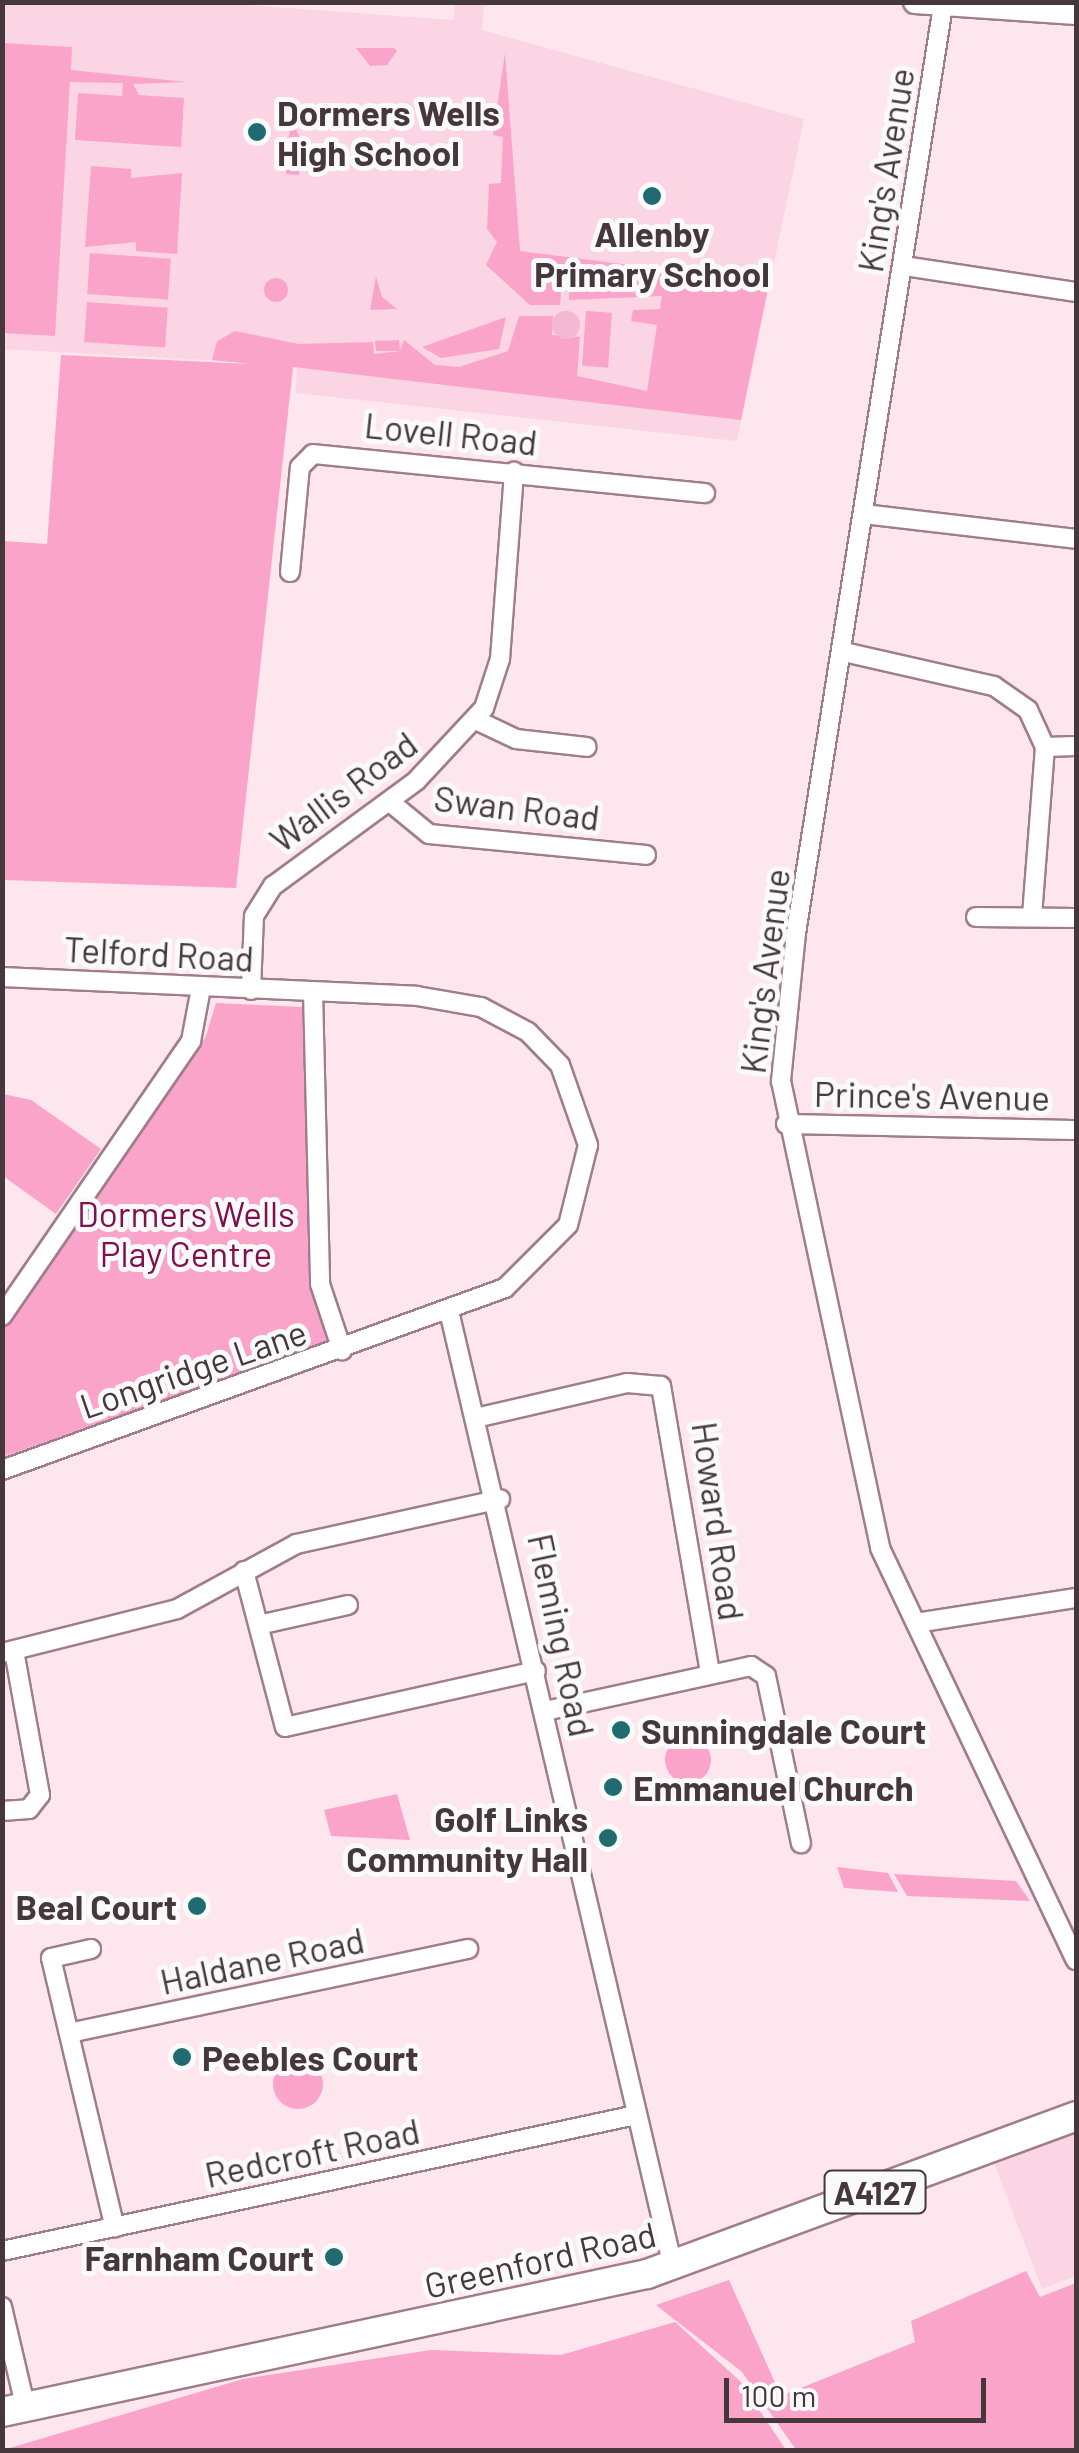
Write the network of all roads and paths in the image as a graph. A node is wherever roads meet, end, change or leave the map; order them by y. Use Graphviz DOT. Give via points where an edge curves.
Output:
graph roads {
  1 [pos="915,2"];
  2 [pos="943,6"];
  3 [pos="1076,12"];
  4 [pos="904,266"];
  5 [pos="1076,292"];
  6 [pos="514,472"];
  7 [pos="705,493"];
  8 [pos="864,514"];
  9 [pos="1076,539"];
  10 [pos="290,572"];
  11 [pos="844,652"];
  12 [pos="476,720"];
  13 [pos="1076,746"];
  14 [pos="587,747"];
  15 [pos="1045,748"];
  16 [pos="390,802"];
  17 [pos="646,856"];
  18 [pos="1032,917"];
  19 [pos="976,918"];
  20 [pos="1076,918"];
  21 [pos="2,977"];
  22 [pos="201,988"];
  23 [pos="251,990"];
  24 [pos="313,992"];
  25 [pos="786,1124"];
  26 [pos="1076,1130"];
  27 [pos="450,1311"];
  28 [pos="2,1316"];
  29 [pos="342,1350"];
  30 [pos="480,1417"];
  31 [pos="2,1470"];
  32 [pos="500,1499"];
  33 [pos="244,1571"];
  34 [pos="1076,1598"];
  35 [pos="348,1605"];
  36 [pos="916,1622"];
  37 [pos="263,1624"];
  38 [pos="8,1651"];
  39 [pos="536,1671"];
  40 [pos="710,1673"];
  41 [pos="545,1711"];
  42 [pos="2,1811"];
  43 [pos="801,1843"];
  44 [pos="91,1949"];
  45 [pos="468,1950"];
  46 [pos="1076,1960"];
  47 [pos="68,2033"];
  48 [pos="636,2115"];
  49 [pos="1076,2116"];
  50 [pos="115,2228"];
  51 [pos="2,2250"];
  52 [pos="673,2267"];
  53 [pos="2,2308"];
  54 [pos="14,2409"];
  1 -- 2 [label="street"];
  2 -- 3 [label="street"];
  2 -- 4 [label="street, King's Avenue"];
  4 -- 5 [label="street"];
  4 -- 8 [label="street, King's Avenue"];
  6 -- 7 [label="street, Lovell Road"];
  6 -- 10 [label="street, Lovell Road" via="313,454 300,467"];
  6 -- 12 [label="street, Wallis Road" via="500,660"];
  8 -- 9 [label="street"];
  8 -- 11 [label="street, King's Avenue"];
  11 -- 15 [label="street" via="994,686 1028,710"];
  11 -- 25 [label="street, King's Avenue" via="786,1002"];
  12 -- 14 [label="street" via="516,739"];
  12 -- 16 [label="street, Wallis Road"];
  13 -- 15 [label="street"];
  15 -- 18 [label="street"];
  16 -- 17 [label="street, Swan Road" via="429,834"];
  16 -- 23 [label="street, Wallis Road" via="265,896 254,916"];
  18 -- 19 [label="street"];
  18 -- 20 [label="street"];
  21 -- 22 [label="street, Telford Road"];
  22 -- 23 [label="street, Telford Road"];
  22 -- 28 [label="street" via="191,1041"];
  23 -- 24 [label="street, Telford Road"];
  24 -- 27 [label="street, Telford Road" via="442,998 498,1013 551,1054 577,1097 588,1162 560,1239 517,1280"];
  24 -- 29 [label="street" via="320,1284"];
  25 -- 26 [label="street, Prince's Avenue"];
  25 -- 36 [label="street, King's Avenue" via="855,1462 880,1548"];
  27 -- 29 [label="street, Longridge Lane"];
  27 -- 30 [label="street, Fleming Road"];
  29 -- 31 [label="street, Longridge Lane"];
  30 -- 32 [label="street, Fleming Road"];
  30 -- 40 [label="street, Howard Road" via="645,1380 661,1386"];
  32 -- 33 [label="street" via="296,1544"];
  32 -- 39 [label="street, Fleming Road"];
  33 -- 37 [label="street"];
  33 -- 38 [label="street" via="167,1614"];
  34 -- 36 [label="street"];
  35 -- 37 [label="street"];
  36 -- 46 [label="street, King's Avenue"];
  37 -- 39 [label="street" via="285,1727"];
  38 -- 42 [label="street" via="40,1795 29,1809"];
  39 -- 41 [label="street, Fleming Road"];
  40 -- 41 [label="street"];
  40 -- 43 [label="street" via="750,1666 766,1676"];
  41 -- 48 [label="street, Fleming Road"];
  44 -- 47 [label="street" via="51,1958"];
  45 -- 47 [label="street, Haldane Road"];
  47 -- 50 [label="street"];
  48 -- 50 [label="street, Redcroft Road"];
  48 -- 52 [label="street, Fleming Road"];
  49 -- 52 [label="main road, Greenford Road / A4127"];
  50 -- 51 [label="street, Redcroft Road"];
  52 -- 54 [label="main road, Greenford Road / A4127" via="502,2312"];
  53 -- 54 [label="street"];
}
